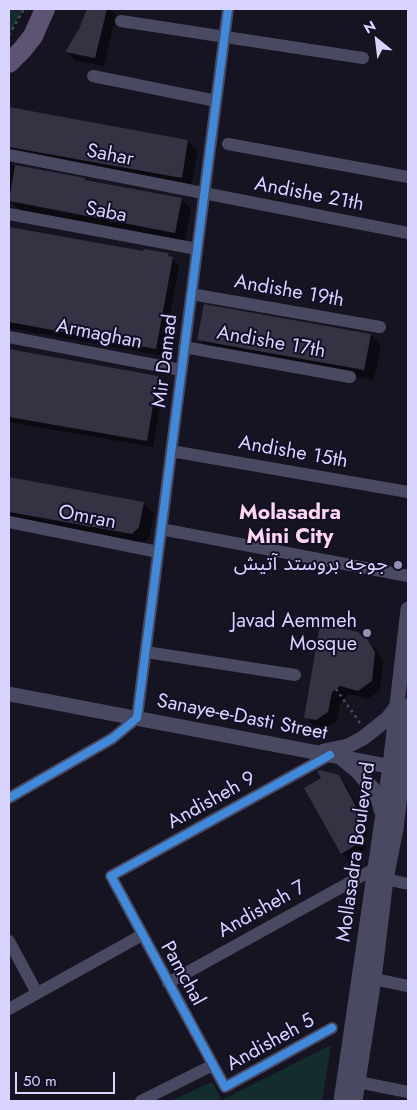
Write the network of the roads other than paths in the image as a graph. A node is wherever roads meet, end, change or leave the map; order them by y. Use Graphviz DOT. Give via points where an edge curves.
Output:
graph roads {
  1 [pos="45,9"];
  2 [pos="228,9"];
  3 [pos="121,21"];
  4 [pos="225,36"];
  5 [pos="363,58"];
  6 [pos="9,63"];
  7 [pos="93,76"];
  8 [pos="216,101"];
  9 [pos="228,144"];
  10 [pos="9,154"];
  11 [pos="408,177"];
  12 [pos="204,194"];
  13 [pos="9,214"];
  14 [pos="408,233"];
  15 [pos="197,249"];
  16 [pos="191,294"];
  17 [pos="380,328"];
  18 [pos="9,337"];
  19 [pos="184,347"];
  20 [pos="182,370"];
  21 [pos="350,377"];
  22 [pos="171,451"];
  23 [pos="408,492"];
  24 [pos="9,522"];
  25 [pos="161,529"];
  26 [pos="158,552"];
  27 [pos="408,576"];
  28 [pos="408,609"];
  29 [pos="146,652"];
  30 [pos="295,675"];
  31 [pos="9,694"];
  32 [pos="405,711"];
  33 [pos="137,718"];
  34 [pos="329,755"];
  35 [pos="400,768"];
  36 [pos="9,798"];
  37 [pos="382,814"];
  38 [pos="402,825"];
  39 [pos="374,869"];
  40 [pos="111,876"];
  41 [pos="386,880"];
  42 [pos="408,884"];
  43 [pos="142,935"];
  44 [pos="9,940"];
  45 [pos="374,979"];
  46 [pos="168,983"];
  47 [pos="408,986"];
  48 [pos="38,993"];
  49 [pos="9,1008"];
  50 [pos="332,1028"];
  51 [pos="213,1065"];
  52 [pos="358,1082"];
  53 [pos="225,1087"];
  54 [pos="408,1092"];
  55 [pos="141,1101"];
  56 [pos="341,1101"];
  57 [pos="355,1101"];
  1 -- 6 [label="main road" via="33,36"];
  2 -- 4 [label="street, Mir Damad"];
  3 -- 4 [label="street"];
  4 -- 5 [label="street"];
  4 -- 8 [label="street, Mir Damad"];
  7 -- 8 [label="street"];
  8 -- 12 [label="street, Mir Damad"];
  9 -- 11 [label="street"];
  10 -- 12 [label="street, Sahar"];
  12 -- 14 [label="street, Andishe 21th"];
  12 -- 15 [label="street, Mir Damad"];
  13 -- 15 [label="street, Saba"];
  15 -- 16 [label="street, Mir Damad"];
  16 -- 17 [label="street, Andishe 19th"];
  16 -- 19 [label="street, Mir Damad"];
  18 -- 20 [label="street, Armaghan"];
  19 -- 20 [label="street, Mir Damad"];
  19 -- 21 [label="street, Andishe 17th"];
  20 -- 22 [label="street, Mir Damad"];
  22 -- 23 [label="street, Andishe 15th"];
  22 -- 25 [label="street, Mir Damad"];
  24 -- 26 [label="street, Omran"];
  25 -- 26 [label="street, Mir Damad"];
  25 -- 27 [label="street"];
  26 -- 29 [label="street, Mir Damad"];
  28 -- 32 [label="street, Mollasadra Boulevard"];
  29 -- 30 [label="street"];
  29 -- 33 [label="street, Mir Damad"];
  31 -- 33 [label="street, Sanaye-e-Dasti Street"];
  32 -- 34 [label="street"];
  32 -- 35 [label="street, Mollasadra Boulevard"];
  33 -- 34 [label="street, Sanaye-e-Dasti Street"];
  33 -- 36 [label="street" via="113,738"];
  34 -- 35 [label="street, Sanaye-e-Dasti Street"];
  34 -- 37 [label="street" via="358,771 373,789"];
  34 -- 40 [label="street, Andisheh 9"];
  35 -- 37 [label="street, Mollasadra Boulevard"];
  35 -- 38 [label="street, Mollasadra Boulevard"];
  37 -- 39 [label="street, Mollasadra Boulevard"];
  38 -- 41 [label="street, Mollasadra Boulevard"];
  39 -- 46 [label="street, Andisheh 7"];
  39 -- 56 [label="street, Mollasadra Boulevard"];
  40 -- 43 [label="street, Pamchal"];
  41 -- 42 [label="street"];
  41 -- 45 [label="street, Mollasadra Boulevard"];
  43 -- 46 [label="street, Pamchal"];
  43 -- 48 [label="street"];
  44 -- 48 [label="street"];
  45 -- 47 [label="street"];
  45 -- 52 [label="street, Mollasadra Boulevard"];
  46 -- 51 [label="street, Pamchal"];
  48 -- 49 [label="street"];
  50 -- 53 [label="street, Andisheh 5"];
  51 -- 53 [label="street, Pamchal"];
  51 -- 55 [label="street"];
  52 -- 54 [label="street"];
  52 -- 57 [label="street, Mollasadra Boulevard"];
}
